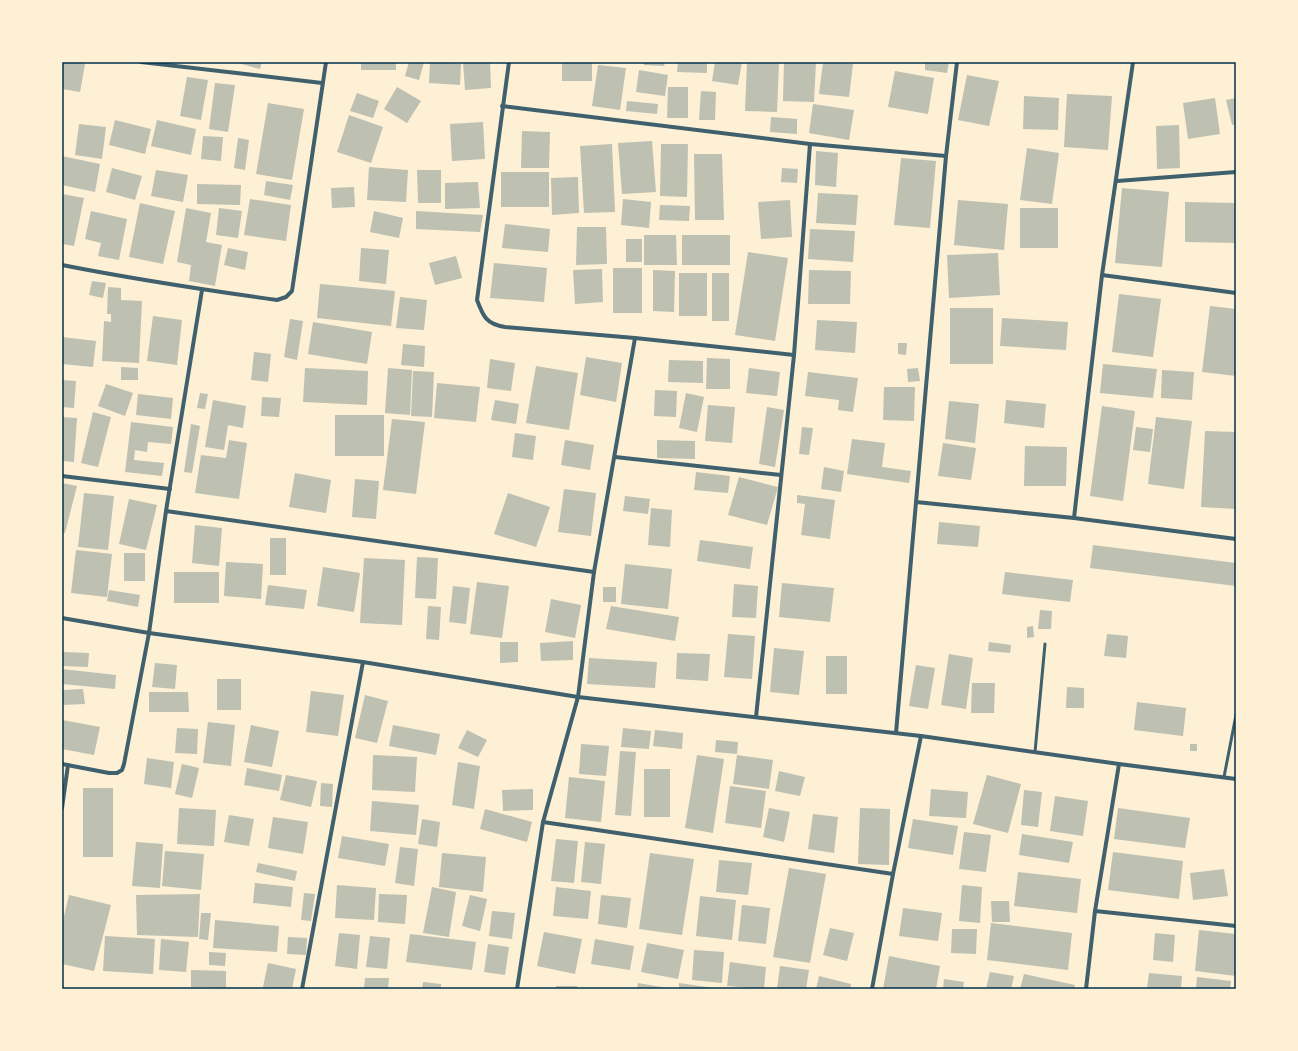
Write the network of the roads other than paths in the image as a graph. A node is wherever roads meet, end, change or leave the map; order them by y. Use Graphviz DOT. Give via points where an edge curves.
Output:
graph roads {
  1 [pos="140,62"];
  2 [pos="326,62"];
  3 [pos="509,62"];
  4 [pos="957,62"];
  5 [pos="1133,62"];
  6 [pos="322,84"];
  7 [pos="502,106"];
  8 [pos="810,144"];
  9 [pos="946,156"];
  10 [pos="1236,172"];
  11 [pos="1117,181"];
  12 [pos="62,265"];
  13 [pos="1102,275"];
  14 [pos="202,290"];
  15 [pos="1236,294"];
  16 [pos="635,338"];
  17 [pos="794,355"];
  18 [pos="615,457"];
  19 [pos="781,475"];
  20 [pos="62,476"];
  21 [pos="170,488"];
  22 [pos="916,502"];
  23 [pos="166,511"];
  24 [pos="1074,518"];
  25 [pos="1236,539"];
  26 [pos="594,572"];
  27 [pos="62,618"];
  28 [pos="149,633"];
  29 [pos="1045,644"];
  30 [pos="363,662"];
  31 [pos="578,697"];
  32 [pos="1236,715"];
  33 [pos="756,717"];
  34 [pos="896,733"];
  35 [pos="921,736"];
  36 [pos="1035,752"];
  37 [pos="62,764"];
  38 [pos="1120,764"];
  39 [pos="68,765"];
  40 [pos="1224,777"];
  41 [pos="1236,779"];
  42 [pos="62,808"];
  43 [pos="543,822"];
  44 [pos="893,874"];
  45 [pos="1095,911"];
  46 [pos="1236,926"];
  47 [pos="302,989"];
  48 [pos="517,989"];
  49 [pos="872,989"];
  50 [pos="1086,989"];
  1 -- 6 [label="street"];
  2 -- 6 [label="street"];
  3 -- 7 [label="street"];
  4 -- 9 [label="street"];
  5 -- 11 [label="street"];
  6 -- 14 [label="street" via="292,291 286,297 277,300"];
  7 -- 8 [label="street"];
  7 -- 16 [label="street" via="477,300 482,313 487,321 496,326"];
  8 -- 9 [label="street"];
  8 -- 17 [label="street"];
  9 -- 22 [label="street"];
  10 -- 11 [label="street"];
  11 -- 13 [label="street"];
  12 -- 14 [label="street"];
  13 -- 15 [label="street"];
  13 -- 24 [label="street"];
  14 -- 21 [label="street"];
  16 -- 17 [label="street"];
  16 -- 18 [label="street"];
  17 -- 19 [label="street"];
  18 -- 19 [label="street"];
  18 -- 26 [label="street"];
  19 -- 33 [label="street"];
  20 -- 21 [label="street"];
  21 -- 23 [label="street"];
  22 -- 24 [label="street"];
  22 -- 34 [label="street"];
  23 -- 26 [label="street"];
  23 -- 28 [label="street"];
  24 -- 25 [label="street"];
  26 -- 31 [label="street"];
  27 -- 28 [label="street"];
  28 -- 30 [label="street"];
  28 -- 39 [label="street" via="122,770 109,773"];
  29 -- 36 [label="lane"];
  30 -- 31 [label="street"];
  30 -- 47 [label="street"];
  31 -- 33 [label="street"];
  31 -- 43 [label="street"];
  32 -- 40 [label="lane"];
  33 -- 34 [label="street"];
  34 -- 35 [label="street"];
  35 -- 36 [label="street"];
  35 -- 44 [label="street"];
  36 -- 38 [label="street"];
  37 -- 39 [label="street"];
  38 -- 40 [label="street"];
  38 -- 45 [label="street"];
  39 -- 42 [label="street"];
  40 -- 41 [label="street"];
  43 -- 44 [label="street"];
  43 -- 48 [label="street"];
  44 -- 49 [label="street"];
  45 -- 46 [label="street"];
  45 -- 50 [label="street"];
}
